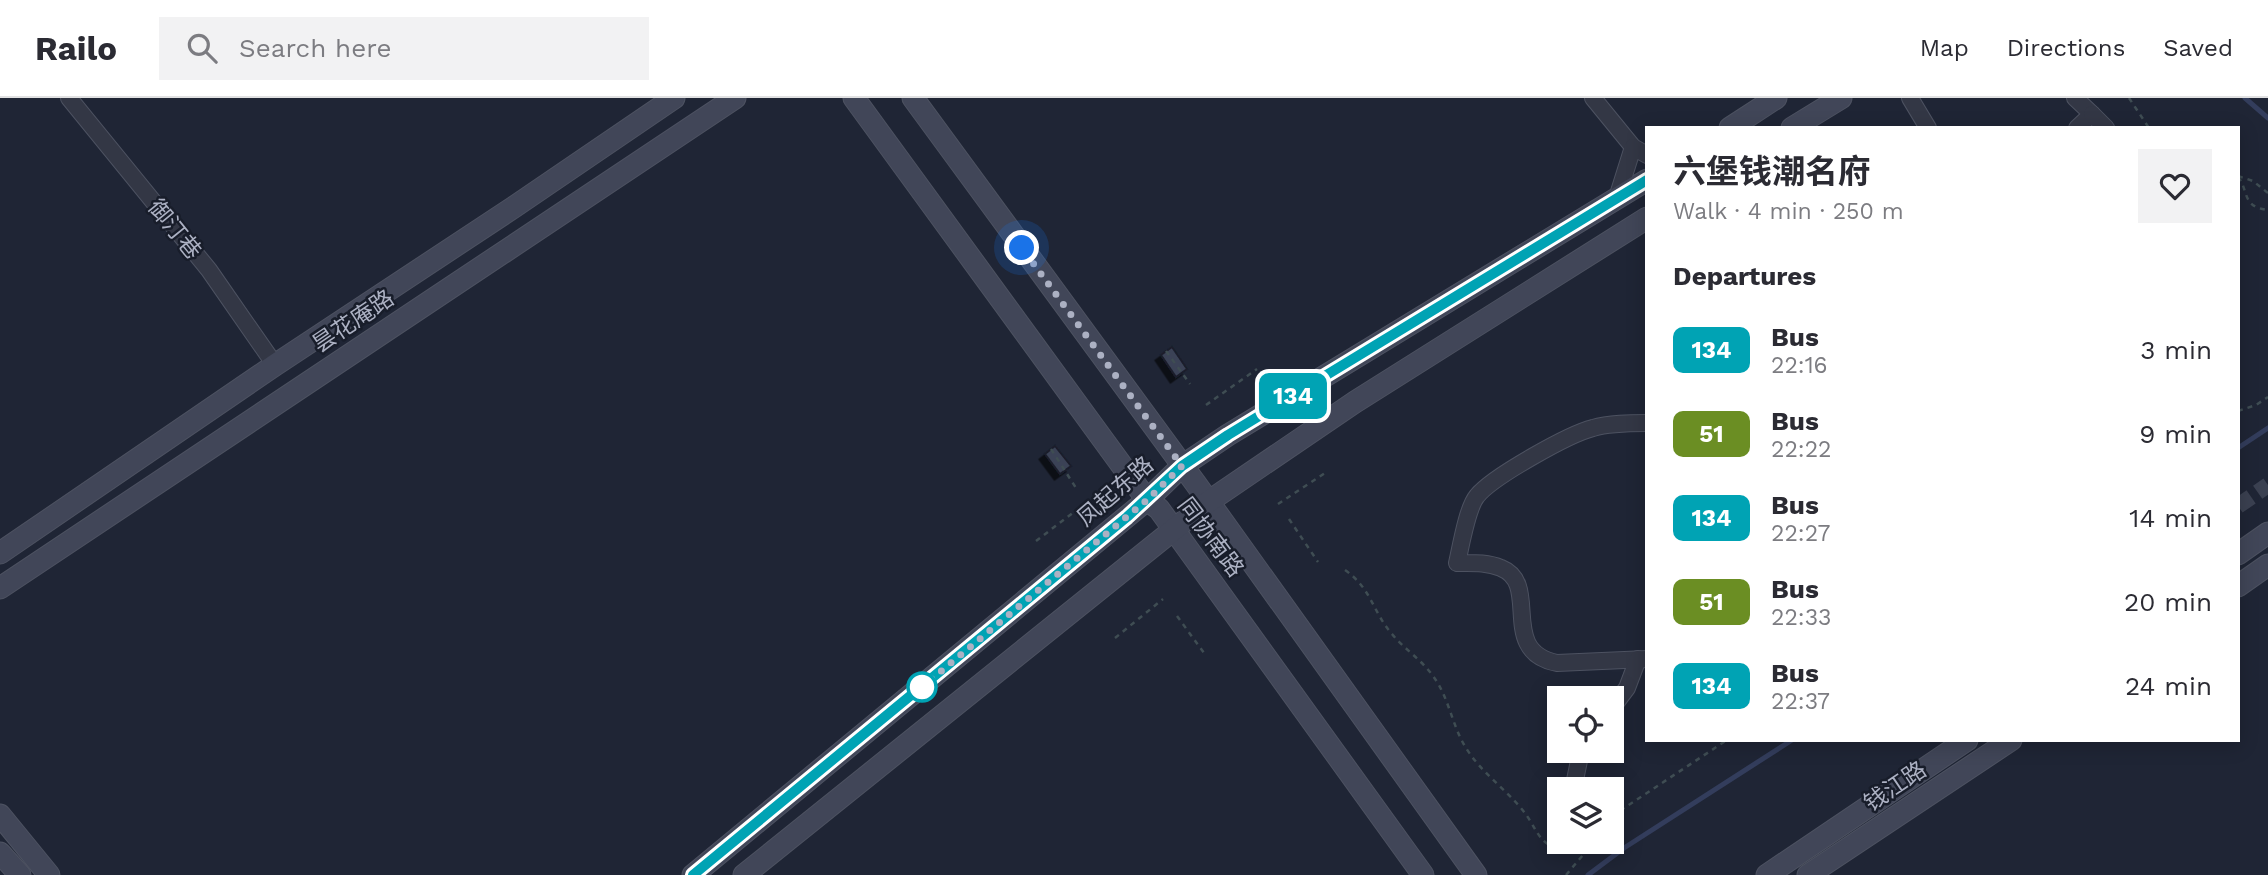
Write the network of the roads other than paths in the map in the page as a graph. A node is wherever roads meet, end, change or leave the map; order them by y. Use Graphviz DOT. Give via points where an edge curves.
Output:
graph roads {
  1 [pos="69,98"];
  2 [pos="674,98"];
  3 [pos="735,98"];
  4 [pos="855,98"];
  5 [pos="913,98"];
  6 [pos="1593,98"];
  7 [pos="1776,98"];
  8 [pos="1841,98"];
  9 [pos="1910,98"];
  10 [pos="2075,98"];
  11 [pos="2092,114"];
  12 [pos="1733,126"];
  13 [pos="1795,126"];
  14 [pos="1927,126"];
  15 [pos="2079,126"];
  16 [pos="2104,126"];
  17 [pos="1640,151"];
  18 [pos="1645,181"];
  19 [pos="1617,198"];
  20 [pos="1645,219"];
  21 [pos="275,365"];
  22 [pos="1645,423"];
  23 [pos="1182,466"];
  24 [pos="1147,500"];
  25 [pos="1208,502"];
  26 [pos="1174,530"];
  27 [pos="2268,533"];
  28 [pos="0,553"];
  29 [pos="2240,553"];
  30 [pos="2268,565"];
  31 [pos="2240,585"];
  32 [pos="0,588"];
  33 [pos="1642,659"];
  34 [pos="1624,692"];
  35 [pos="1964,742"];
  36 [pos="2008,742"];
  37 [pos="0,815"];
  38 [pos="0,853"];
  39 [pos="20,875"];
  40 [pos="49,875"];
  41 [pos="693,875"];
  42 [pos="744,875"];
  43 [pos="1423,875"];
  44 [pos="1476,875"];
  45 [pos="1767,875"];
  46 [pos="1808,875"];
  1 -- 21 [label="street, 御汀巷" via="209,270"];
  2 -- 21 [label="main road, 昙花庵路"];
  3 -- 32 [label="main road, 昙花庵路"];
  4 -- 24 [label="main road, 同协南路"];
  5 -- 23 [label="main road, 同协南路"];
  6 -- 17 [label="street"];
  7 -- 12 [label="main road"];
  8 -- 13 [label="main road"];
  9 -- 14 [label="street"];
  10 -- 11 [label="street"];
  11 -- 15 [label="street"];
  11 -- 16 [label="street"];
  17 -- 19 [label="street"];
  18 -- 19 [label="main road, 凤起东路"];
  19 -- 23 [label="main road, 凤起东路"];
  20 -- 25 [label="main road" via="1355,402"];
  21 -- 28 [label="main road, 昙花庵路"];
  22 -- 33 [label="street" via="1593,428 1555,444 1497,479 1476,497 1457,563 1487,563 1504,568 1514,578 1528,647 1543,660"];
  23 -- 24 [label="main road, 凤起东路"];
  23 -- 25 [label="main road, 同协南路"];
  24 -- 26 [label="main road, 同协南路"];
  24 -- 41 [label="main road, 凤起东路"];
  25 -- 26 [label="main road"];
  25 -- 44 [label="main road, 同协南路"];
  26 -- 42 [label="main road"];
  26 -- 43 [label="main road, 同协南路"];
  27 -- 29 [label="main road"];
  30 -- 31 [label="main road"];
  33 -- 34 [label="street"];
  35 -- 45 [label="main road, 钱江路"];
  36 -- 46 [label="main road, 钱江路"];
  37 -- 40 [label="main road"];
  38 -- 39 [label="main road"];
}
